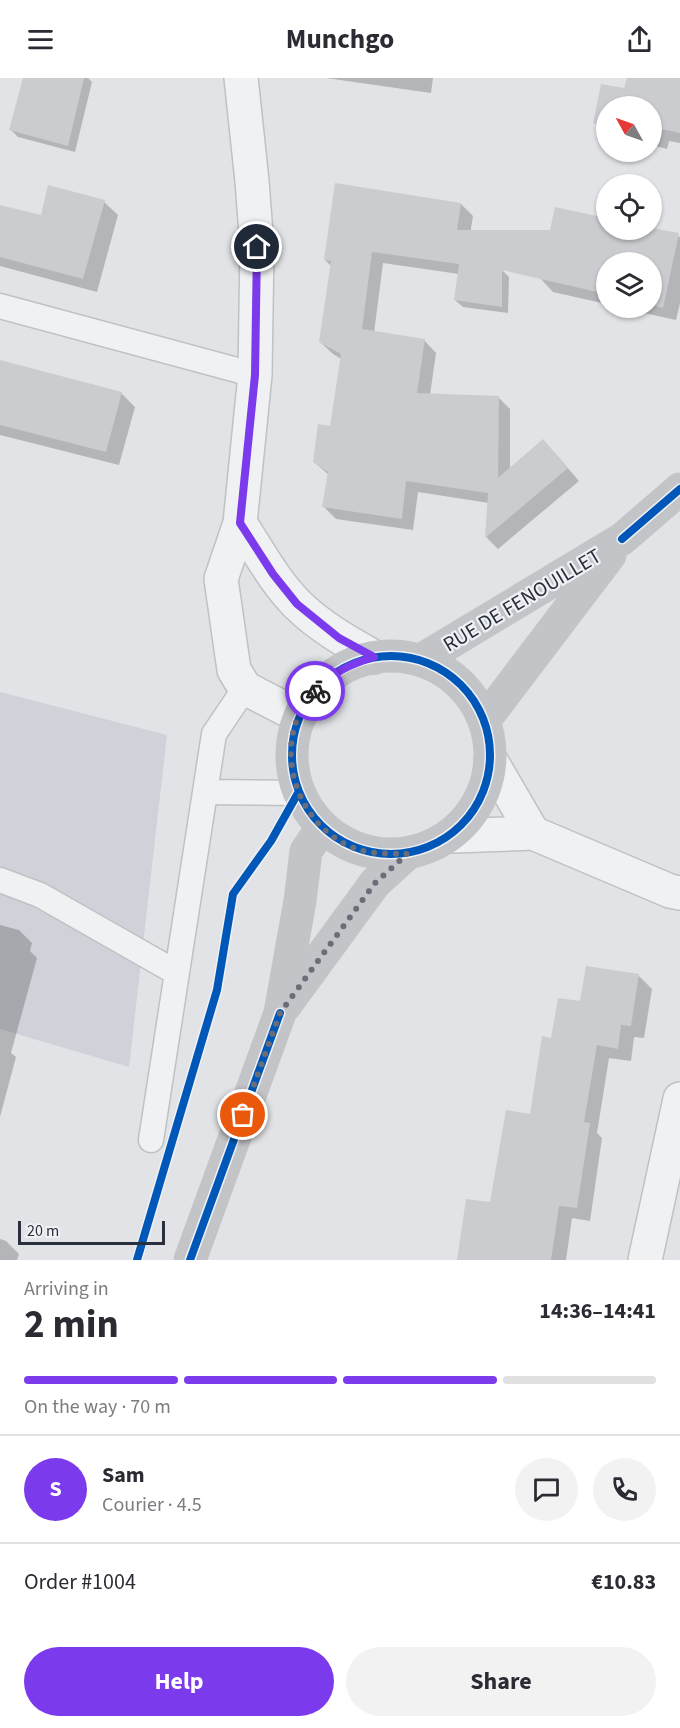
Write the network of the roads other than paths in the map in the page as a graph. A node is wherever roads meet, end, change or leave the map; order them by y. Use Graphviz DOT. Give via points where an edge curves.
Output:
graph roads {
  1 [pos="241,78"];
  2 [pos="0,306"];
  3 [pos="255,375"];
  4 [pos="680,489"];
  5 [pos="240,523"];
  6 [pos="622,539"];
  7 [pos="374,657"];
  8 [pos="422,660"];
  9 [pos="245,688"];
  10 [pos="299,716"];
  11 [pos="484,721"];
  12 [pos="491,762"];
  13 [pos="205,792"];
  14 [pos="298,793"];
  15 [pos="322,828"];
  16 [pos="533,833"];
  17 [pos="454,836"];
  18 [pos="407,854"];
  19 [pos="0,880"];
  20 [pos="680,893"];
  21 [pos="177,973"];
  22 [pos="280,1013"];
  23 [pos="680,1099"];
  24 [pos="151,1140"];
  25 [pos="190,1260"];
  26 [pos="645,1260"];
  1 -- 3 [label="street" via="257,247"];
  2 -- 3 [label="lane"];
  3 -- 5 [label="street"];
  4 -- 6 [label="main road, RUE DE FENOUILLET"];
  5 -- 7 [label="street" via="297,604 339,638"];
  5 -- 9 [label="street" via="221,579 234,670"];
  6 -- 8 [label="main road, RUE DE FENOUILLET"];
  6 -- 11 [label="main road, RUE DE FENOUILLET"];
  7 -- 8 [label="main road, RUE DE FENOUILLET"];
  7 -- 10 [label="main road, RUE DE FENOUILLET" via="350,664 328,677"];
  8 -- 11 [label="main road, RUE DE FENOUILLET" via="460,684"];
  9 -- 10 [label="street"];
  9 -- 13 [label="lane" via="214,734"];
  10 -- 14 [label="main road, RUE DE FENOUILLET" via="292,741 291,768"];
  11 -- 12 [label="main road, RUE DE FENOUILLET"];
  12 -- 16 [label="street"];
  12 -- 17 [label="main road, RUE DE FENOUILLET" via="487,784 474,810"];
  13 -- 14 [label="lane"];
  13 -- 21 [label="lane"];
  14 -- 15 [label="main road, RUE DE FENOUILLET"];
  15 -- 18 [label="main road, RUE DE FENOUILLET" via="358,850"];
  15 -- 22 [label="main road, RUE DE FENOUILLET" via="306,851"];
  16 -- 17 [label="street"];
  16 -- 20 [label="street"];
  17 -- 18 [label="main road, RUE DE FENOUILLET"];
  18 -- 22 [label="main road, RUE DE FENOUILLET" via="375,883"];
  19 -- 21 [label="lane" via="40,895"];
  21 -- 24 [label="lane"];
  22 -- 25 [label="main road, RUE DE FENOUILLET"];
  23 -- 26 [label="street"];
}
